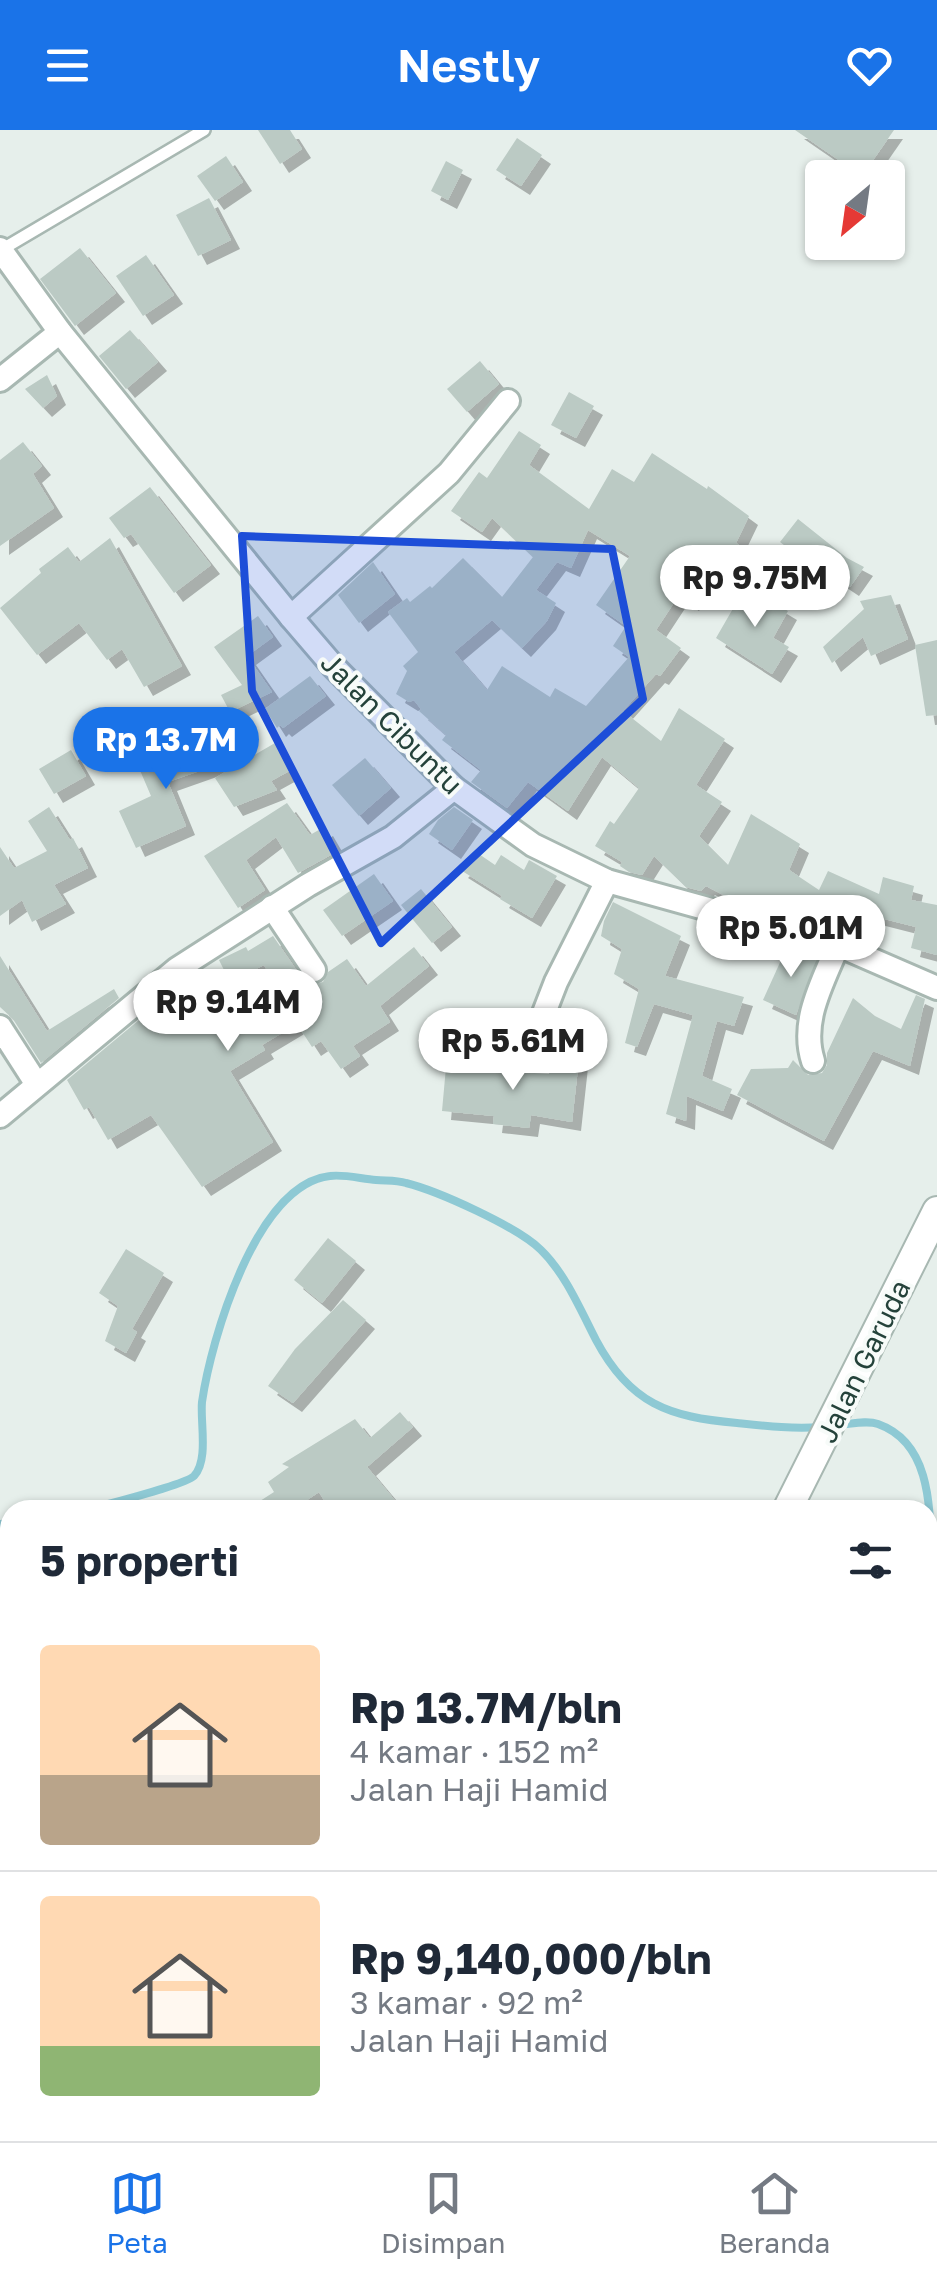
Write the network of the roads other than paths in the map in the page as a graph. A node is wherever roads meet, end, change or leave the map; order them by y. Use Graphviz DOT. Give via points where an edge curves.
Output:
graph roads {
  1 [pos="204,130"];
  2 [pos="0,249"];
  3 [pos="60,332"];
  4 [pos="0,380"];
  5 [pos="508,401"];
  6 [pos="291,618"];
  7 [pos="454,788"];
  8 [pos="607,881"];
  9 [pos="272,907"];
  10 [pos="838,944"];
  11 [pos="314,970"];
  12 [pos="937,988"];
  13 [pos="0,1026"];
  14 [pos="530,1049"];
  15 [pos="814,1061"];
  16 [pos="36,1083"];
  17 [pos="0,1116"];
  18 [pos="937,1211"];
  19 [pos="793,1500"];
  1 -- 2 [label="lane"];
  2 -- 3 [label="street, Jalan Cibuntu"];
  3 -- 4 [label="street"];
  3 -- 6 [label="street, Jalan Cibuntu"];
  5 -- 6 [label="street" via="448,473"];
  6 -- 7 [label="street, Jalan Cibuntu"];
  7 -- 8 [label="street, Jalan Cibuntu" via="533,845"];
  7 -- 9 [label="street" via="393,837"];
  8 -- 10 [label="street, Jalan Cibuntu"];
  8 -- 14 [label="street"];
  9 -- 11 [label="street"];
  9 -- 16 [label="street" via="177,970"];
  10 -- 12 [label="street, Jalan Cibuntu"];
  10 -- 15 [label="street" via="811,1016"];
  13 -- 16 [label="street"];
  16 -- 17 [label="street"];
  18 -- 19 [label="street, Jalan Garuda"];
}
